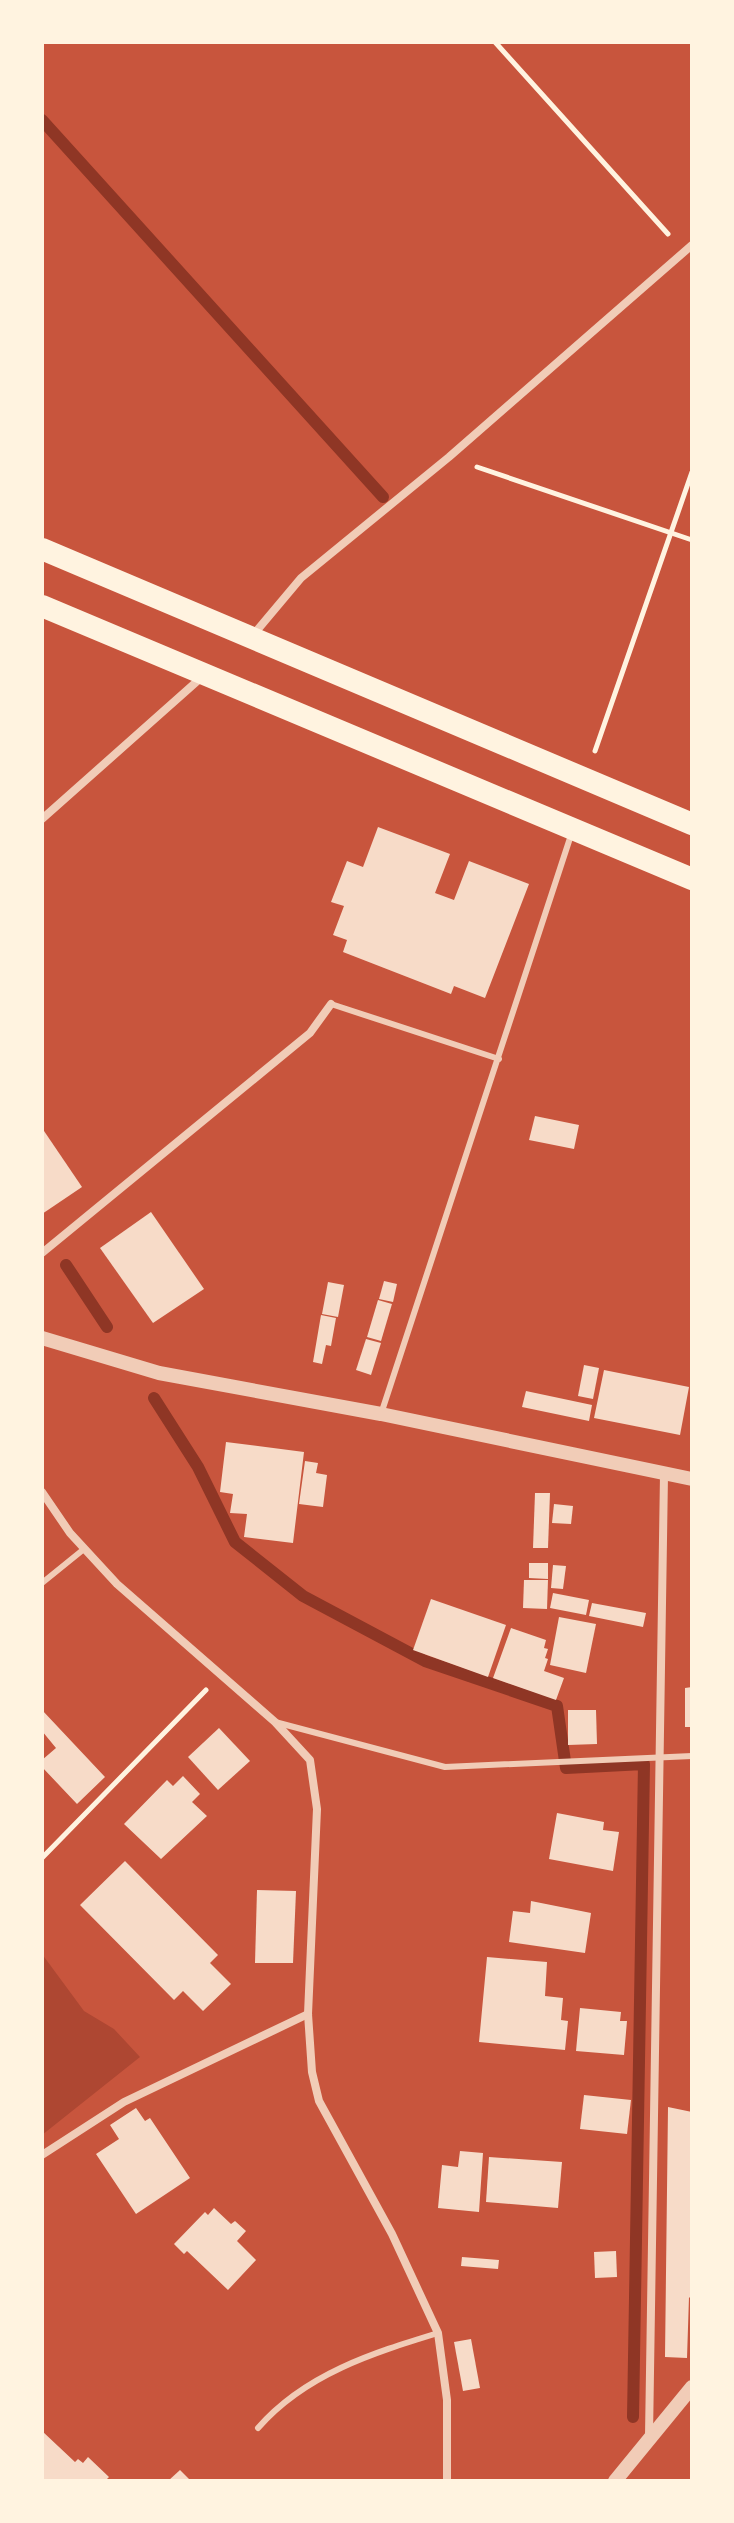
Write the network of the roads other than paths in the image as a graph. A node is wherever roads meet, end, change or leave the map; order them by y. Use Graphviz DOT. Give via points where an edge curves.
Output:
graph roads {
  1 [pos="692,245"];
  2 [pos="42,549"];
  3 [pos="42,606"];
  4 [pos="251,637"];
  5 [pos="203,675"];
  6 [pos="42,819"];
  7 [pos="692,824"];
  8 [pos="573,829"];
  9 [pos="692,879"];
  10 [pos="331,1004"];
  11 [pos="499,1059"];
  12 [pos="42,1253"];
  13 [pos="42,1338"];
  14 [pos="381,1414"];
  15 [pos="664,1475"];
  16 [pos="692,1479"];
  17 [pos="42,1492"];
  18 [pos="84,1549"];
  19 [pos="42,1583"];
  20 [pos="275,1722"];
  21 [pos="661,1756"];
  22 [pos="692,1756"];
  23 [pos="308,2014"];
  24 [pos="42,2155"];
  25 [pos="438,2333"];
  26 [pos="692,2387"];
  27 [pos="258,2428"];
  28 [pos="649,2436"];
  29 [pos="447,2481"];
  30 [pos="615,2481"];
  1 -- 4 [label="street" via="301,578"];
  2 -- 4 [label="highway"];
  3 -- 5 [label="highway"];
  4 -- 7 [label="highway"];
  5 -- 6 [label="street"];
  5 -- 8 [label="highway"];
  8 -- 9 [label="highway"];
  8 -- 11 [label="lane"];
  10 -- 11 [label="lane"];
  10 -- 12 [label="street" via="310,1033"];
  11 -- 14 [label="lane"];
  13 -- 14 [label="street" via="159,1373"];
  14 -- 15 [label="street"];
  15 -- 16 [label="street"];
  15 -- 21 [label="street"];
  17 -- 18 [label="street"];
  18 -- 19 [label="lane"];
  18 -- 20 [label="street"];
  20 -- 21 [label="lane" via="445,1767"];
  20 -- 23 [label="street" via="310,1760 317,1809"];
  21 -- 22 [label="lane"];
  21 -- 28 [label="street"];
  23 -- 24 [label="street" via="124,2102"];
  23 -- 25 [label="street" via="319,2101 392,2234"];
  25 -- 27 [label="lane" via="336,2369 272,2412"];
  25 -- 29 [label="street" via="447,2400"];
  26 -- 28 [label="street"];
  28 -- 30 [label="street"];
}
